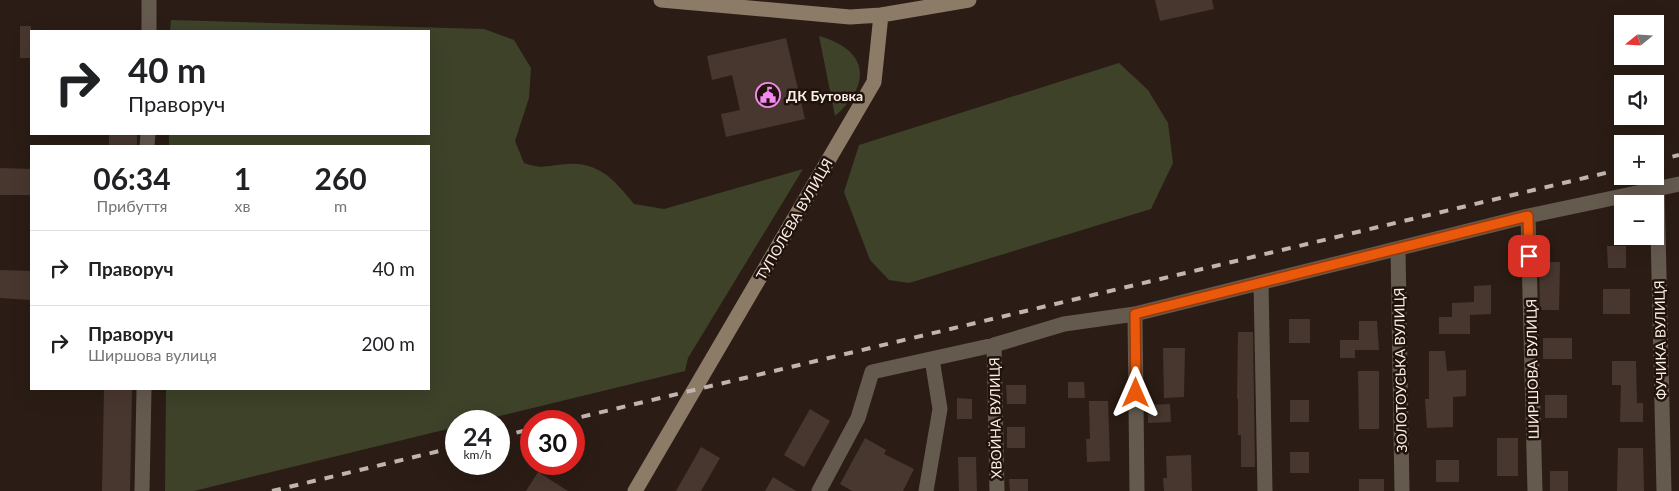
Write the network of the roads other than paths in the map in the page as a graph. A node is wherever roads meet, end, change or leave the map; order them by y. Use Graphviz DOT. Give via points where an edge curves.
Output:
graph roads {
  1 [pos="149,0"];
  2 [pos="661,0"];
  3 [pos="969,0"];
  4 [pos="881,15"];
  5 [pos="149,30"];
  6 [pos="1679,184"];
  7 [pos="1657,188"];
  8 [pos="1528,216"];
  9 [pos="1398,250"];
  10 [pos="1261,283"];
  11 [pos="1135,314"];
  12 [pos="994,345"];
  13 [pos="932,359"];
  14 [pos="144,390"];
  15 [pos="142,491"];
  16 [pos="635,491"];
  17 [pos="819,491"];
  18 [pos="926,491"];
  19 [pos="997,491"];
  20 [pos="1137,491"];
  21 [pos="1265,491"];
  22 [pos="1402,491"];
  23 [pos="1535,491"];
  24 [pos="1664,491"];
  1 -- 5 [label="street"];
  2 -- 4 [label="street" via="850,17"];
  3 -- 4 [label="street"];
  4 -- 16 [label="street, ТУПОЛЄВА ВУЛИЦЯ" via="874,82"];
  6 -- 7 [label="street"];
  7 -- 8 [label="street"];
  7 -- 24 [label="street, ФУЧИКА ВУЛИЦЯ"];
  8 -- 9 [label="street"];
  8 -- 23 [label="street, ШИРШОВА ВУЛИЦЯ"];
  9 -- 10 [label="street"];
  9 -- 22 [label="street, ЗОЛОТОУСЬКА ВУЛИЦЯ"];
  10 -- 11 [label="street"];
  10 -- 21 [label="street"];
  11 -- 12 [label="street" via="1064,324"];
  11 -- 20 [label="street"];
  12 -- 13 [label="street"];
  12 -- 19 [label="street, ХВОЙНА ВУЛИЦЯ"];
  13 -- 17 [label="street" via="872,372 858,418"];
  13 -- 18 [label="street" via="940,409"];
  14 -- 15 [label="street"];
}
